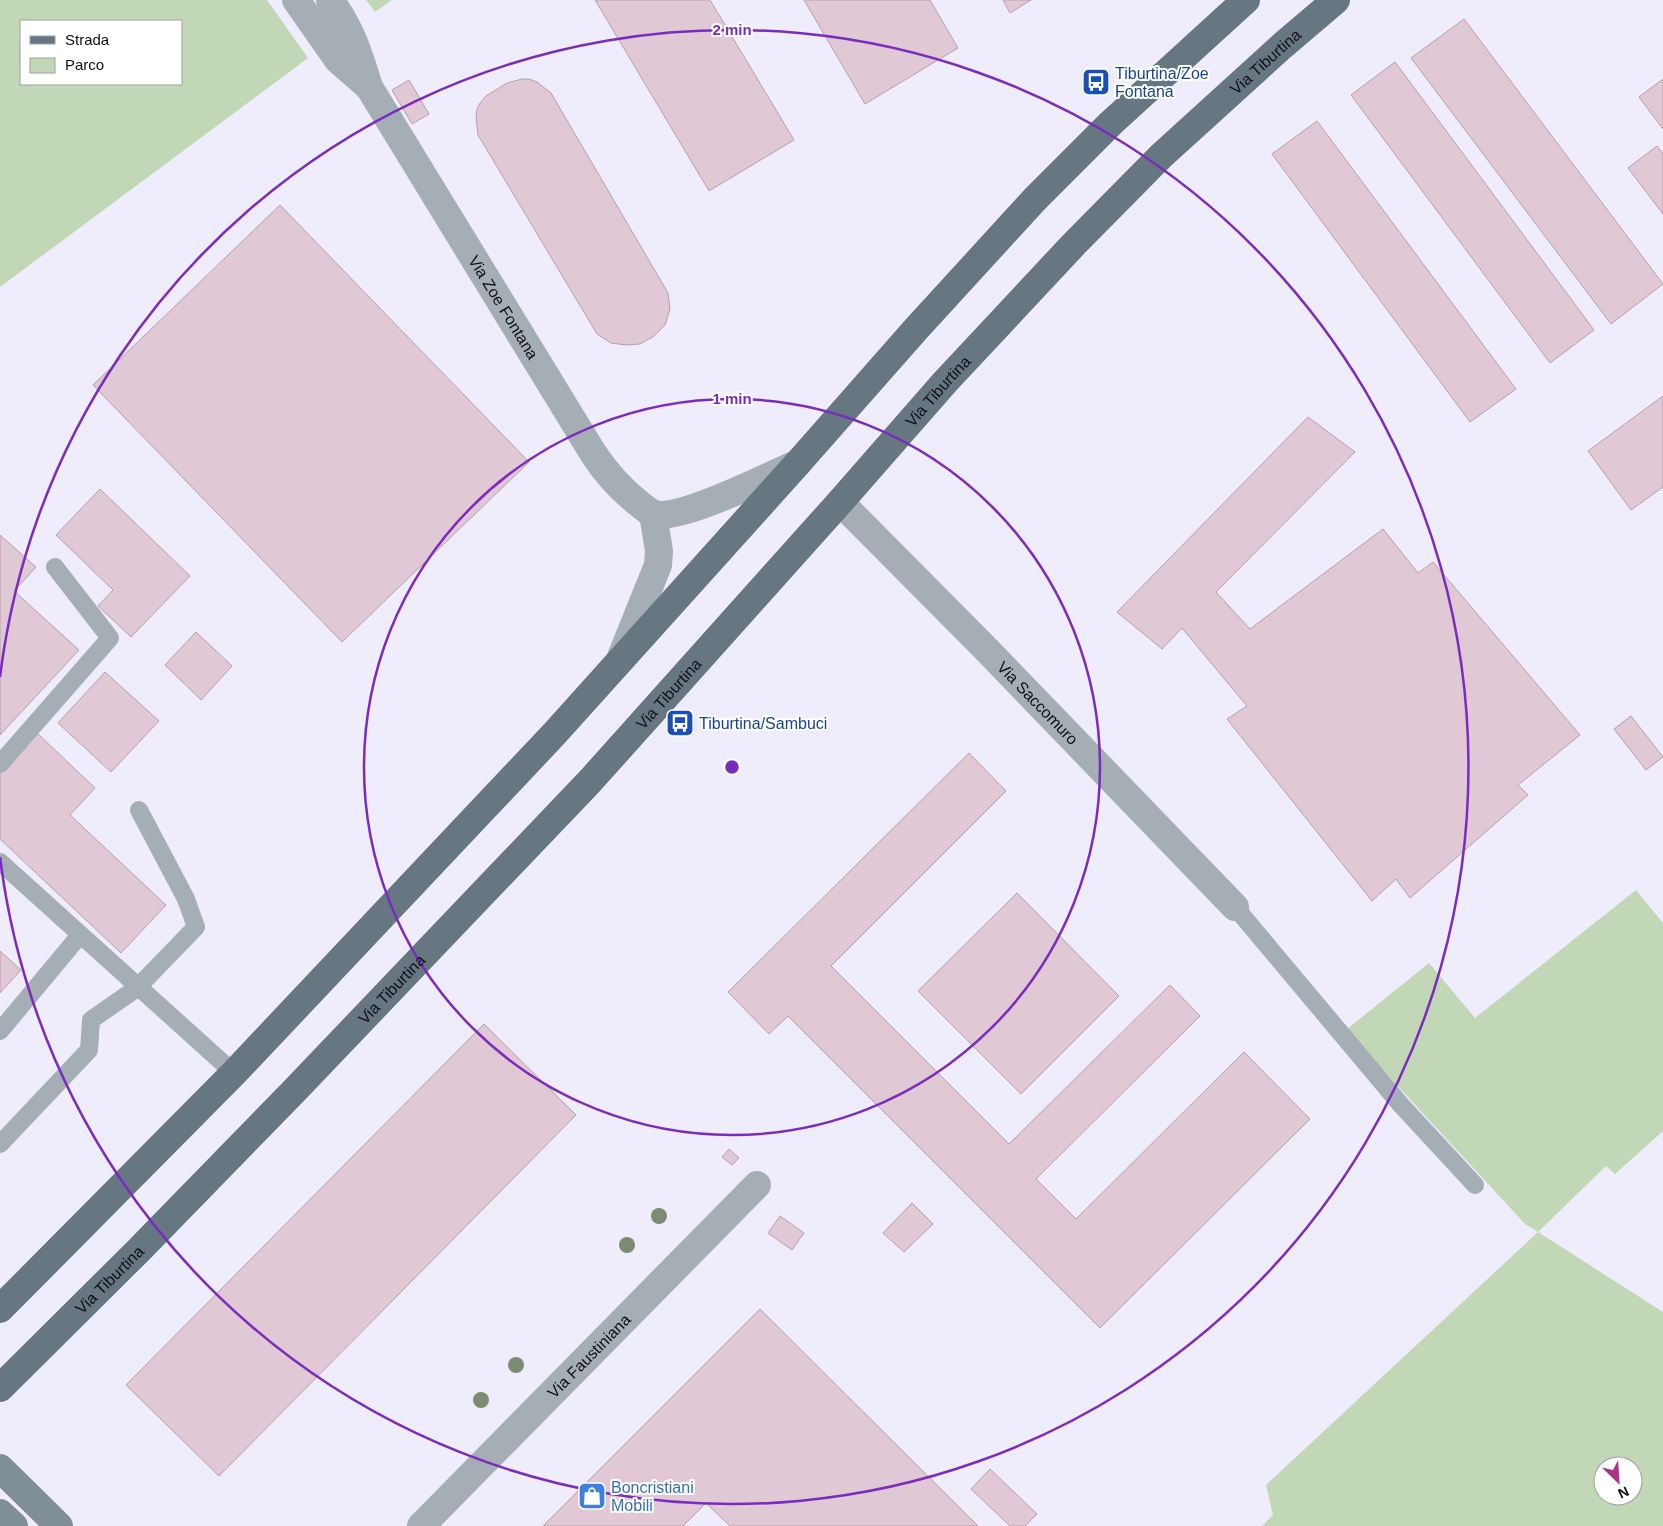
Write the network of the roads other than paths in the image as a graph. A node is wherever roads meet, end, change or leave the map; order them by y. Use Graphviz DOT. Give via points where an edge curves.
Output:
graph roads {
  1 [pos="296,0"];
  2 [pos="330,0"];
  3 [pos="1246,0"];
  4 [pos="1336,0"];
  5 [pos="369,87"];
  6 [pos="798,463"];
  7 [pos="840,502"];
  8 [pos="653,514"];
  9 [pos="55,567"];
  10 [pos="619,662"];
  11 [pos="0,764"];
  12 [pos="139,810"];
  13 [pos="0,862"];
  14 [pos="1235,907"];
  15 [pos="80,935"];
  16 [pos="137,988"];
  17 [pos="0,1031"];
  18 [pos="234,1073"];
  19 [pos="0,1144"];
  20 [pos="757,1185"];
  21 [pos="1475,1185"];
  22 [pos="0,1309"];
  23 [pos="0,1388"];
  24 [pos="0,1468"];
  25 [pos="0,1513"];
  26 [pos="14,1526"];
  27 [pos="59,1526"];
  28 [pos="421,1526"];
  1 -- 5 [label="street, Via Zoe Fontana" via="338,60"];
  2 -- 5 [label="street, Via Zoe Fontana" via="344,18"];
  3 -- 6 [label="main road" via="1105,129 1035,199"];
  4 -- 7 [label="main road, Via Tiburtina" via="1161,156 1115,202 945,382"];
  5 -- 8 [label="street, Via Zoe Fontana" via="597,459 611,478"];
  6 -- 8 [label="street" via="701,505"];
  6 -- 10 [label="main road"];
  7 -- 14 [label="street, Via Saccomuro"];
  7 -- 23 [label="main road, Via Tiburtina" via="584,787 295,1090"];
  8 -- 10 [label="street" via="658,566"];
  9 -- 11 [label="lane" via="110,638"];
  10 -- 18 [label="main road"];
  12 -- 16 [label="lane" via="186,899 196,927"];
  13 -- 15 [label="lane"];
  14 -- 21 [label="lane" via="1401,1105"];
  15 -- 16 [label="lane"];
  15 -- 17 [label="lane"];
  16 -- 18 [label="lane"];
  16 -- 19 [label="lane" via="91,1020 89,1050"];
  18 -- 22 [label="main road"];
  20 -- 28 [label="street, Via Faustiniana"];
  24 -- 27 [label="street"];
  25 -- 26 [label="street"];
}
